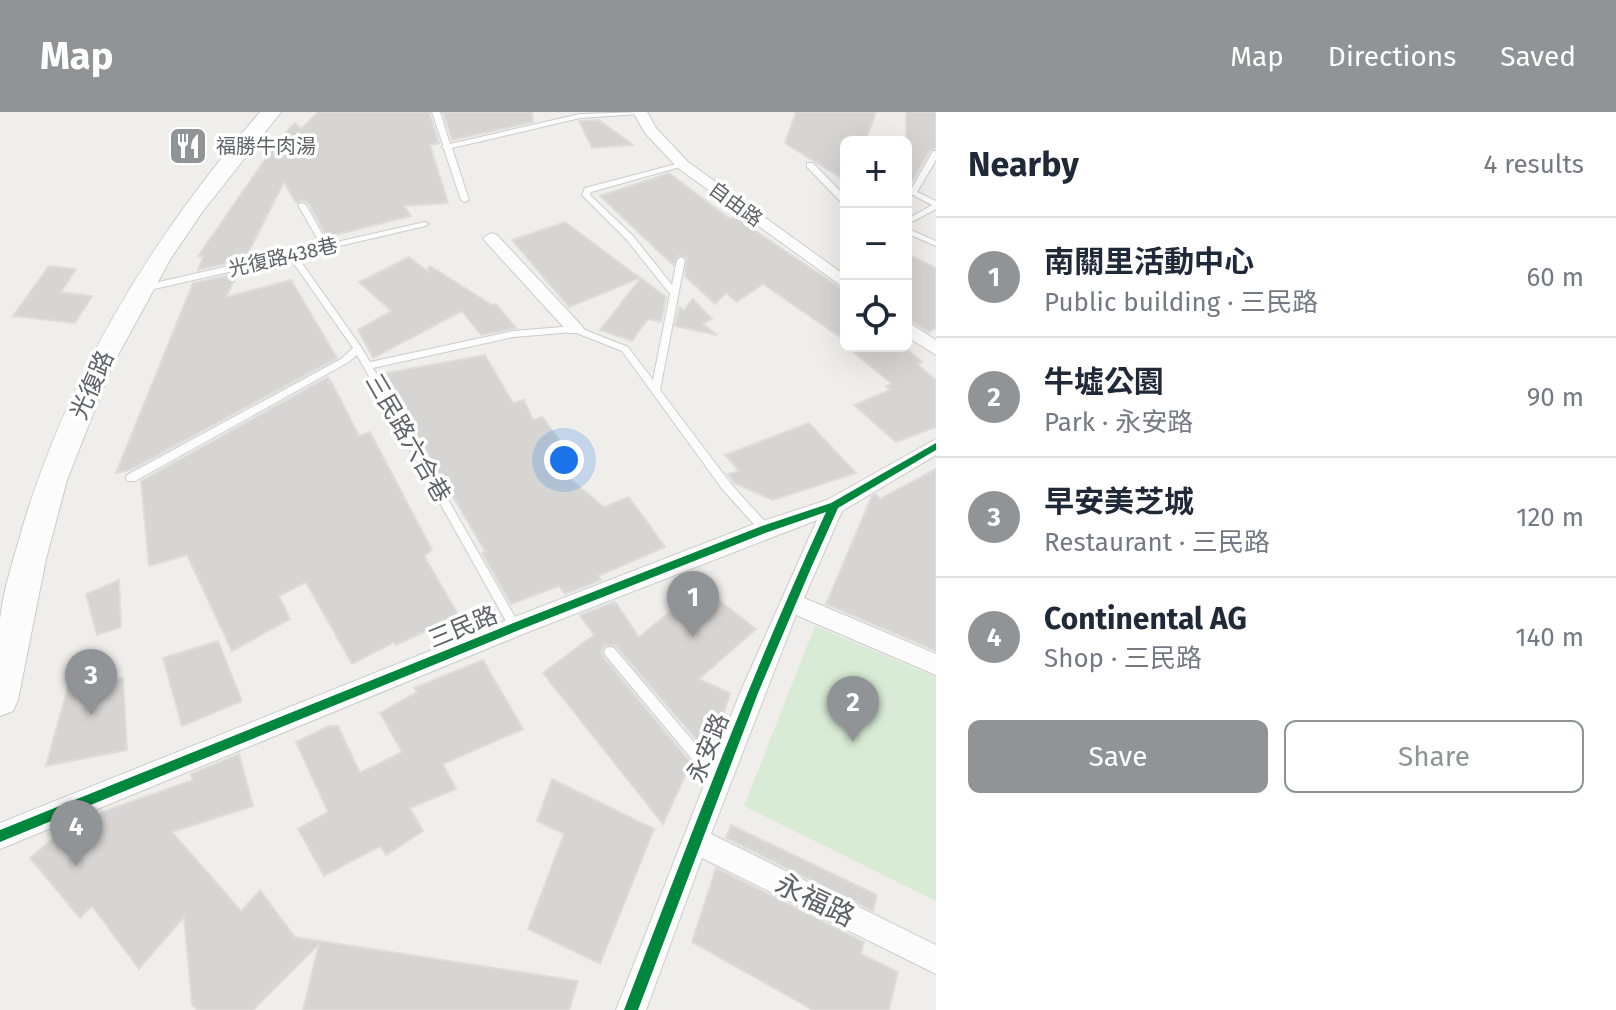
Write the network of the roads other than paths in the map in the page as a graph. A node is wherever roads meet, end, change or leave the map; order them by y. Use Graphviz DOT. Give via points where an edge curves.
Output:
graph roads {
  1 [pos="271,112"];
  2 [pos="436,112"];
  3 [pos="556,112"];
  4 [pos="640,112"];
  5 [pos="563,120"];
  6 [pos="446,147"];
  7 [pos="936,153"];
  8 [pos="683,165"];
  9 [pos="810,165"];
  10 [pos="840,196"];
  11 [pos="465,200"];
  12 [pos="302,205"];
  13 [pos="936,205"];
  14 [pos="912,219"];
  15 [pos="425,224"];
  16 [pos="912,233"];
  17 [pos="491,238"];
  18 [pos="936,244"];
  19 [pos="326,247"];
  20 [pos="292,255"];
  21 [pos="681,260"];
  22 [pos="841,280"];
  23 [pos="141,289"];
  24 [pos="675,294"];
  25 [pos="575,329"];
  26 [pos="912,331"];
  27 [pos="358,349"];
  28 [pos="936,349"];
  29 [pos="367,366"];
  30 [pos="656,389"];
  31 [pos="933,452"];
  32 [pos="131,478"];
  33 [pos="834,506"];
  34 [pos="765,529"];
  35 [pos="790,602"];
  36 [pos="515,627"];
  37 [pos="610,652"];
  38 [pos="936,665"];
  39 [pos="0,700"];
  40 [pos="716,778"];
  41 [pos="0,836"];
  42 [pos="694,840"];
  43 [pos="936,960"];
  44 [pos="632,1009"];
  1 -- 23 [label="main road, 光復路" via="211,181"];
  2 -- 6 [label="lane"];
  3 -- 5 [label="lane"];
  4 -- 5 [label="lane"];
  4 -- 8 [label="street, 自由路"];
  5 -- 6 [label="lane"];
  6 -- 11 [label="lane"];
  7 -- 13 [label="lane" via="913,193"];
  8 -- 22 [label="street, 自由路"];
  8 -- 24 [label="lane" via="588,190 586,195"];
  9 -- 10 [label="lane"];
  12 -- 19 [label="lane"];
  13 -- 14 [label="lane"];
  15 -- 19 [label="lane, 光復路438巷"];
  16 -- 18 [label="lane"];
  17 -- 25 [label="street"];
  19 -- 20 [label="lane, 光復路438巷"];
  20 -- 23 [label="lane, 光復路438巷"];
  20 -- 27 [label="lane, 三民路六合巷"];
  21 -- 24 [label="lane"];
  23 -- 39 [label="main road, 光復路" via="101,364 47,498"];
  24 -- 30 [label="lane"];
  25 -- 29 [label="lane" via="513,334"];
  25 -- 30 [label="lane" via="625,349"];
  26 -- 28 [label="street"];
  27 -- 29 [label="lane, 三民路六合巷"];
  27 -- 32 [label="lane"];
  29 -- 36 [label="lane, 三民路六合巷"];
  30 -- 34 [label="lane" via="727,487"];
  31 -- 33 [label="street, 三民路"];
  33 -- 34 [label="street, 三民路"];
  33 -- 35 [label="street, 永安路"];
  34 -- 36 [label="street, 三民路"];
  35 -- 38 [label="street"];
  35 -- 40 [label="street, 永安路"];
  36 -- 41 [label="street, 三民路"];
  37 -- 40 [label="lane"];
  40 -- 42 [label="street, 永安路"];
  42 -- 43 [label="street, 永福路"];
  42 -- 44 [label="street, 永安路"];
}
